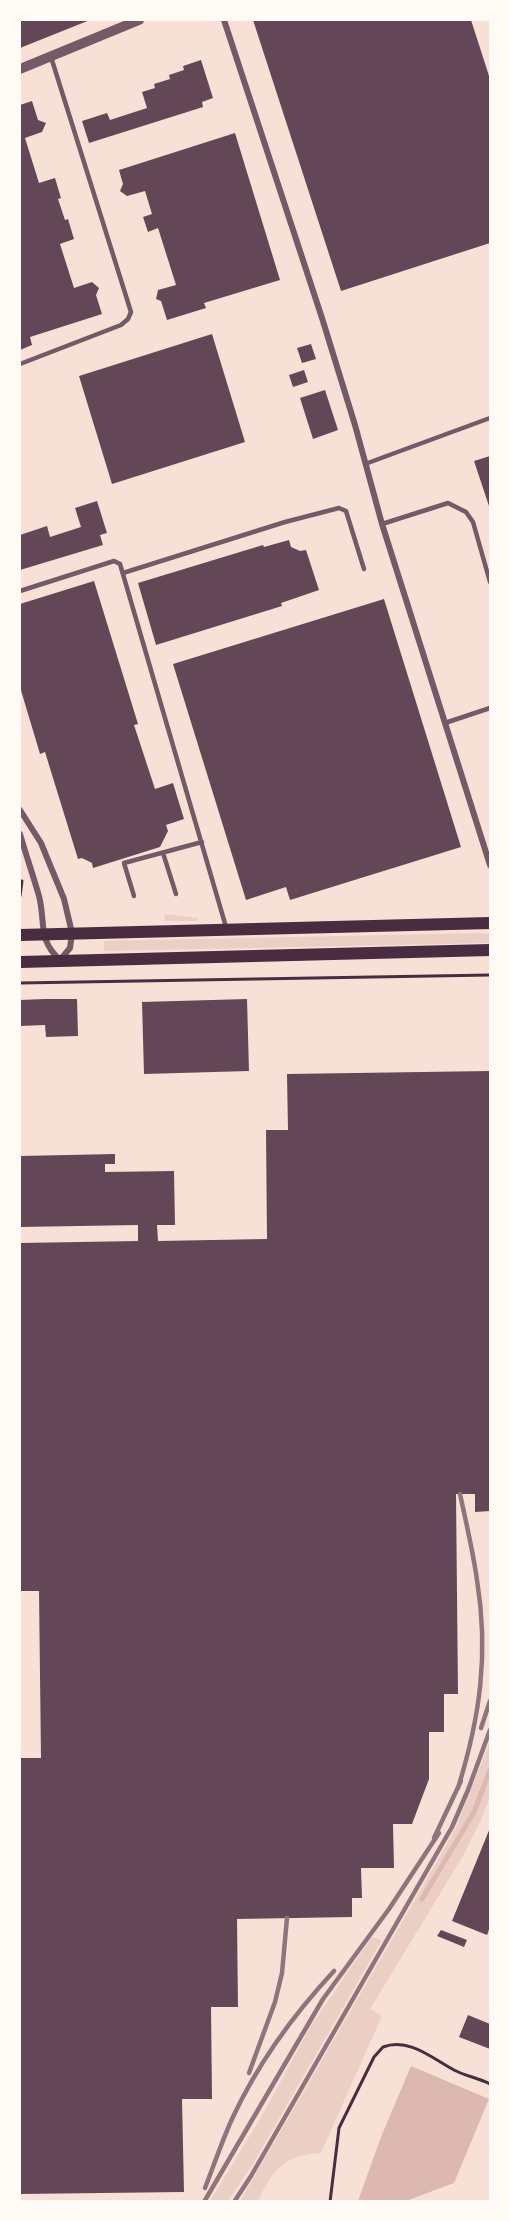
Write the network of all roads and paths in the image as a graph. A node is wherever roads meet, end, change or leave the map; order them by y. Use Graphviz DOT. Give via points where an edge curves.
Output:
graph roads {
  1 [pos="139,20"];
  2 [pos="224,20"];
  3 [pos="51,56"];
  4 [pos="20,69"];
  5 [pos="20,364"];
  6 [pos="490,418"];
  7 [pos="365,464"];
  8 [pos="382,524"];
  9 [pos="364,569"];
  10 [pos="123,573"];
  11 [pos="490,582"];
  12 [pos="20,591"];
  13 [pos="490,708"];
  14 [pos="444,724"];
  15 [pos="20,810"];
  16 [pos="20,834"];
  17 [pos="202,842"];
  18 [pos="163,853"];
  19 [pos="490,865"];
  20 [pos="176,894"];
  21 [pos="134,896"];
  22 [pos="490,923"];
  23 [pos="227,930"];
  24 [pos="44,933"];
  25 [pos="72,933"];
  26 [pos="20,935"];
  27 [pos="490,950"];
  28 [pos="60,960"];
  29 [pos="20,962"];
  30 [pos="490,975"];
  31 [pos="20,983"];
  32 [pos="490,2084"];
  33 [pos="330,2202"];
  1 -- 3 [label="street"];
  2 -- 7 [label="street" via="321,314"];
  3 -- 4 [label="street"];
  3 -- 5 [label="lane" via="131,312 122,325"];
  6 -- 7 [label="lane"];
  7 -- 8 [label="street"];
  8 -- 11 [label="lane" via="448,504 466,512 473,522"];
  8 -- 14 [label="street"];
  9 -- 10 [label="lane" via="346,511 339,508"];
  10 -- 12 [label="lane" via="114,561"];
  10 -- 17 [label="lane"];
  13 -- 14 [label="lane"];
  14 -- 19 [label="street"];
  15 -- 25 [label="street" via="51,866"];
  16 -- 24 [label="street" via="40,899"];
  17 -- 18 [label="lane"];
  17 -- 23 [label="lane"];
  18 -- 20 [label="lane"];
  18 -- 21 [label="lane" via="124,863"];
  22 -- 23 [label="main road"];
  23 -- 25 [label="main road"];
  24 -- 25 [label="main road"];
  24 -- 26 [label="main road"];
  24 -- 28 [label="street" via="49,950"];
  25 -- 28 [label="street" via="70,948"];
  27 -- 28 [label="main road"];
  28 -- 29 [label="main road"];
  30 -- 31 [label="path"];
  32 -- 33 [label="path" via="404,2044 383,2047 374,2057 339,2128"];
}
